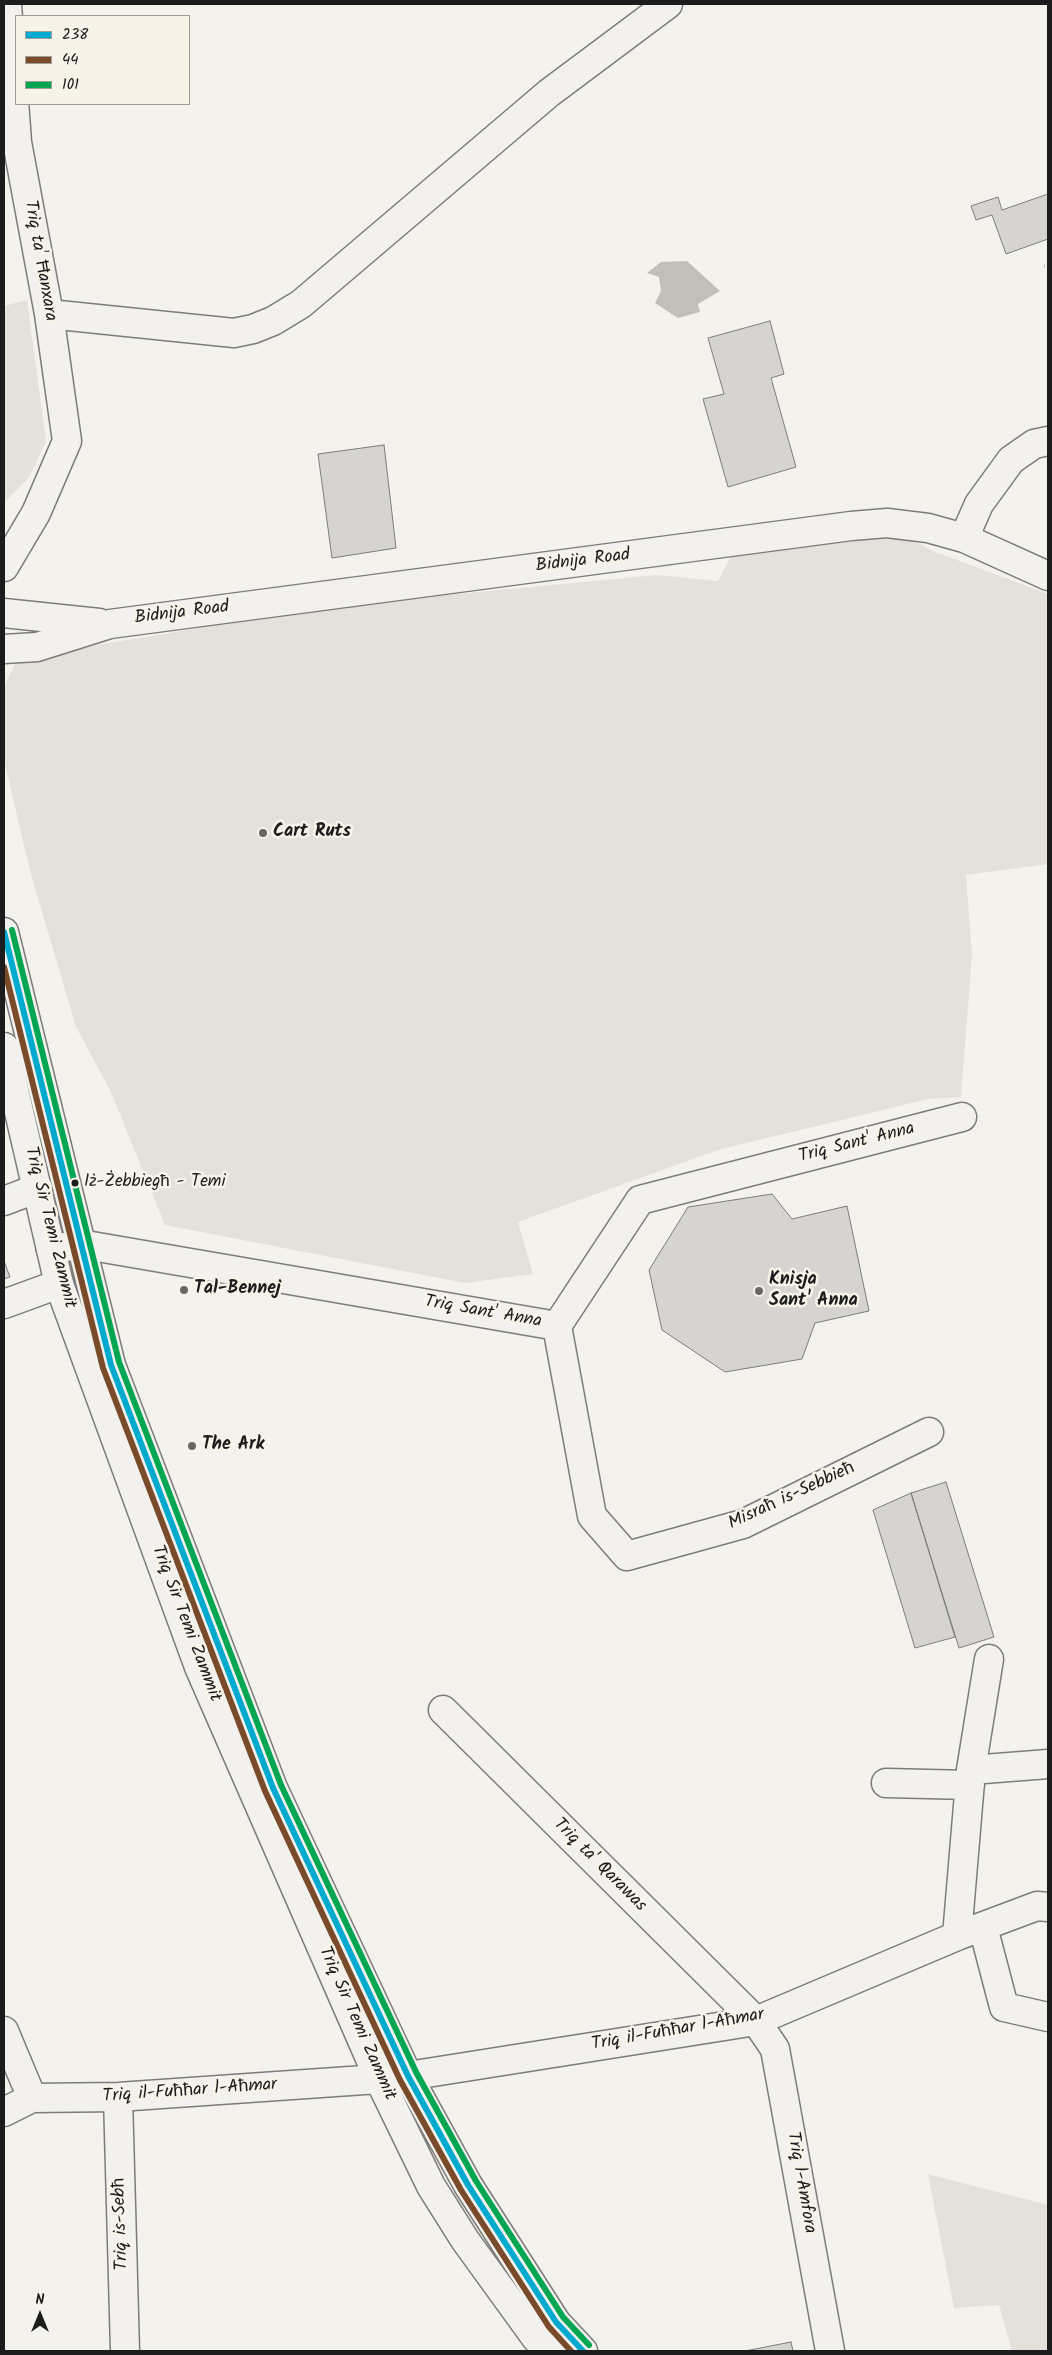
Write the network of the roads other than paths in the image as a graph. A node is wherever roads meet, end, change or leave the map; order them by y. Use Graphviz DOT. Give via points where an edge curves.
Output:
graph roads {
  1 [pos="7,4"];
  2 [pos="668,4"];
  3 [pos="49,314"];
  4 [pos="1048,441"];
  5 [pos="36,513"];
  6 [pos="4,528"];
  7 [pos="964,538"];
  8 [pos="4,567"];
  9 [pos="1048,576"];
  10 [pos="4,613"];
  11 [pos="110,624"];
  12 [pos="4,649"];
  13 [pos="4,932"];
  14 [pos="4,1047"];
  15 [pos="962,1117"];
  16 [pos="38,1188"];
  17 [pos="4,1202"];
  18 [pos="80,1244"];
  19 [pos="51,1250"];
  20 [pos="59,1284"];
  21 [pos="4,1304"];
  22 [pos="558,1326"];
  23 [pos="929,1432"];
  24 [pos="989,1659"];
  25 [pos="442,1710"];
  26 [pos="1048,1764"];
  27 [pos="970,1778"];
  28 [pos="886,1783"];
  29 [pos="1048,1907"];
  30 [pos="983,1927"];
  31 [pos="957,1936"];
  32 [pos="1048,2017"];
  33 [pos="756,2021"];
  34 [pos="4,2031"];
  35 [pos="408,2076"];
  36 [pos="379,2079"];
  37 [pos="32,2098"];
  38 [pos="118,2098"];
  39 [pos="4,2112"];
  40 [pos="538,2347"];
  41 [pos="125,2351"];
  42 [pos="583,2351"];
  43 [pos="830,2351"];
  1 -- 3 [label="street, Triq ta' Ħanxara" via="17,142"];
  2 -- 3 [label="street" via="549,93 301,304 272,321 234,333"];
  3 -- 5 [label="street, Triq ta' Ħanxara" via="67,441"];
  4 -- 7 [label="street" via="1034,444 1011,460 979,504"];
  5 -- 6 [label="street"];
  5 -- 8 [label="street, Triq ta' Ħanxara"];
  7 -- 9 [label="street, Bidnija Road"];
  7 -- 11 [label="street, Bidnija Road" via="928,528 887,523 850,526"];
  10 -- 11 [label="street, Bidnija Road"];
  11 -- 12 [label="street, Bidnija Road" via="37,647"];
  13 -- 18 [label="street, Triq Sir Temi Zammit"];
  14 -- 16 [label="street, Triq Sir Temi Zammit"];
  15 -- 22 [label="street, Triq Sant' Anna" via="640,1200"];
  16 -- 17 [label="street"];
  16 -- 19 [label="street, Triq Sir Temi Zammit"];
  18 -- 19 [label="street, Triq Sant' Anna"];
  18 -- 22 [label="street, Triq Sant' Anna"];
  18 -- 35 [label="street, Triq Sir Temi Zammit" via="111,1365 270,1779"];
  19 -- 20 [label="street, Triq Sir Temi Zammit"];
  20 -- 21 [label="street"];
  20 -- 36 [label="street, Triq Sir Temi Zammit" via="199,1667"];
  22 -- 23 [label="street, Misraħ is-Sebbieħ" via="592,1516 627,1556 743,1524"];
  24 -- 27 [label="street"];
  25 -- 33 [label="street, Triq ta' Qarawas"];
  26 -- 27 [label="street"];
  27 -- 28 [label="street"];
  27 -- 31 [label="street"];
  29 -- 30 [label="street, Triq il-Fuħħar l-Aħmar" via="1037,1906"];
  30 -- 31 [label="street, Triq il-Fuħħar l-Aħmar"];
  30 -- 32 [label="street" via="1004,2007"];
  31 -- 33 [label="street, Triq il-Fuħħar l-Aħmar"];
  33 -- 35 [label="street, Triq il-Fuħħar l-Aħmar"];
  33 -- 43 [label="street, Triq l-Amfora" via="775,2049"];
  34 -- 37 [label="street"];
  35 -- 42 [label="street, Triq Sir Temi Zammit" via="468,2185 556,2322"];
  36 -- 38 [label="street, Triq il-Fuħħar l-Aħmar"];
  36 -- 40 [label="street, Triq Sir Temi Zammit" via="431,2186"];
  37 -- 38 [label="street, Triq il-Fuħħar l-Aħmar"];
  37 -- 39 [label="street, Triq il-Fuħħar l-Aħmar"];
  38 -- 41 [label="street, Triq is-Sebħ"];
}
